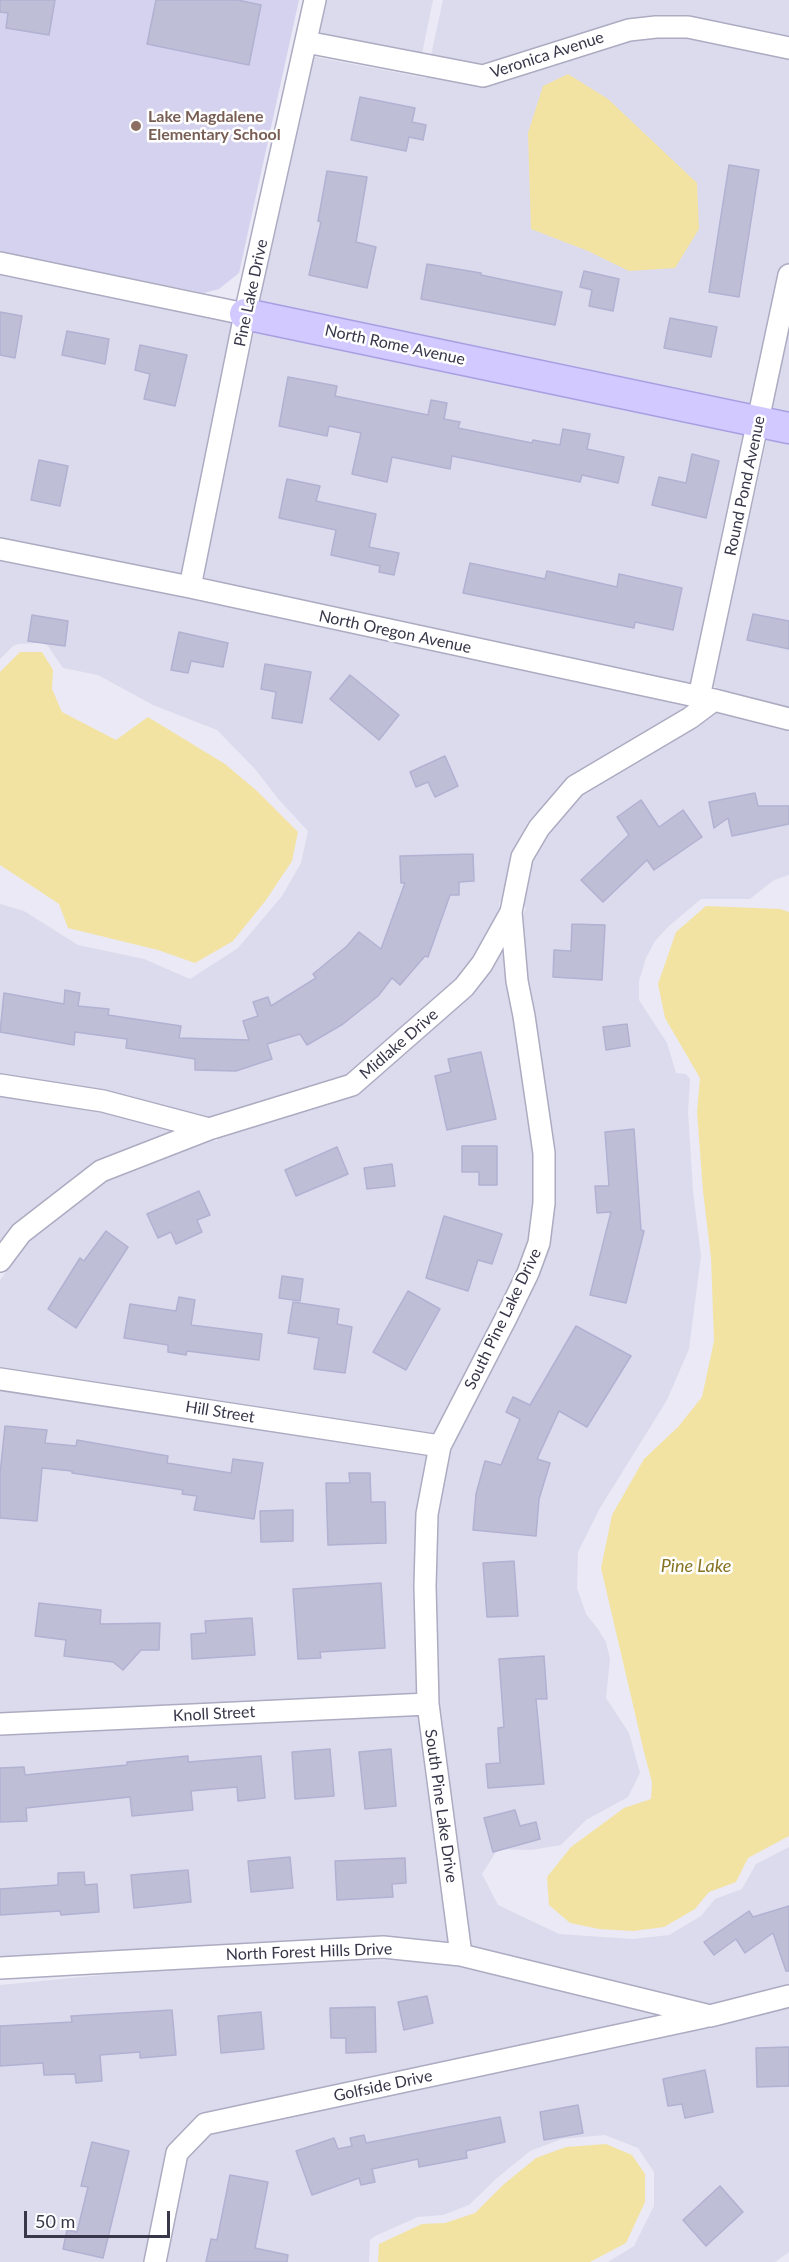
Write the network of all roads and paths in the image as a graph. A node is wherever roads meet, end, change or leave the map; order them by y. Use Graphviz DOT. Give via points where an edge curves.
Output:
graph roads {
  1 [pos="315,0"];
  2 [pos="306,42"];
  3 [pos="789,48"];
  4 [pos="0,263"];
  5 [pos="789,275"];
  6 [pos="245,314"];
  7 [pos="759,422"];
  8 [pos="789,428"];
  9 [pos="0,549"];
  10 [pos="190,587"];
  11 [pos="706,699"];
  12 [pos="789,719"];
  13 [pos="511,912"];
  14 [pos="0,1085"];
  15 [pos="209,1129"];
  16 [pos="0,1261"];
  17 [pos="0,1379"];
  18 [pos="440,1446"];
  19 [pos="428,1704"];
  20 [pos="0,1724"];
  21 [pos="461,1955"];
  22 [pos="0,1968"];
  23 [pos="789,1996"];
  24 [pos="710,2016"];
  25 [pos="155,2262"];
  1 -- 2 [label="street, Pine Lake Drive"];
  2 -- 3 [label="street, Veronica Avenue" via="483,76 628,30 656,27 688,27"];
  2 -- 6 [label="street, Pine Lake Drive"];
  4 -- 6 [label="street, North Rome Avenue"];
  5 -- 7 [label="street, Round Pond Avenue"];
  6 -- 7 [label="street, North Rome Avenue"];
  6 -- 10 [label="street, Pine Lake Drive"];
  7 -- 8 [label="street, North Rome Avenue"];
  7 -- 11 [label="street, Round Pond Avenue"];
  9 -- 10 [label="street, North Oregon Avenue"];
  10 -- 11 [label="street, North Oregon Avenue"];
  11 -- 12 [label="street, North Oregon Avenue"];
  11 -- 13 [label="street, South Pine Lake Drive" via="690,718 575,786 539,828 522,857"];
  13 -- 15 [label="street, Midlake Drive" via="482,964 464,987 352,1085"];
  13 -- 18 [label="street, South Pine Lake Drive" via="517,981 544,1153 539,1243 528,1273"];
  14 -- 15 [label="street" via="103,1101"];
  15 -- 16 [label="street, Midlake Drive" via="101,1171 21,1233"];
  17 -- 18 [label="street, Hill Street"];
  18 -- 19 [label="street, South Pine Lake Drive" via="427,1514"];
  19 -- 20 [label="street, Knoll Street"];
  19 -- 21 [label="street, South Pine Lake Drive"];
  21 -- 22 [label="street, North Forest Hills Drive" via="383,1947"];
  21 -- 24 [label="street, North Forest Hills Drive"];
  23 -- 24 [label="street, North Forest Hills Drive"];
  24 -- 25 [label="street, Golfside Drive" via="205,2124 177,2153"];
}
